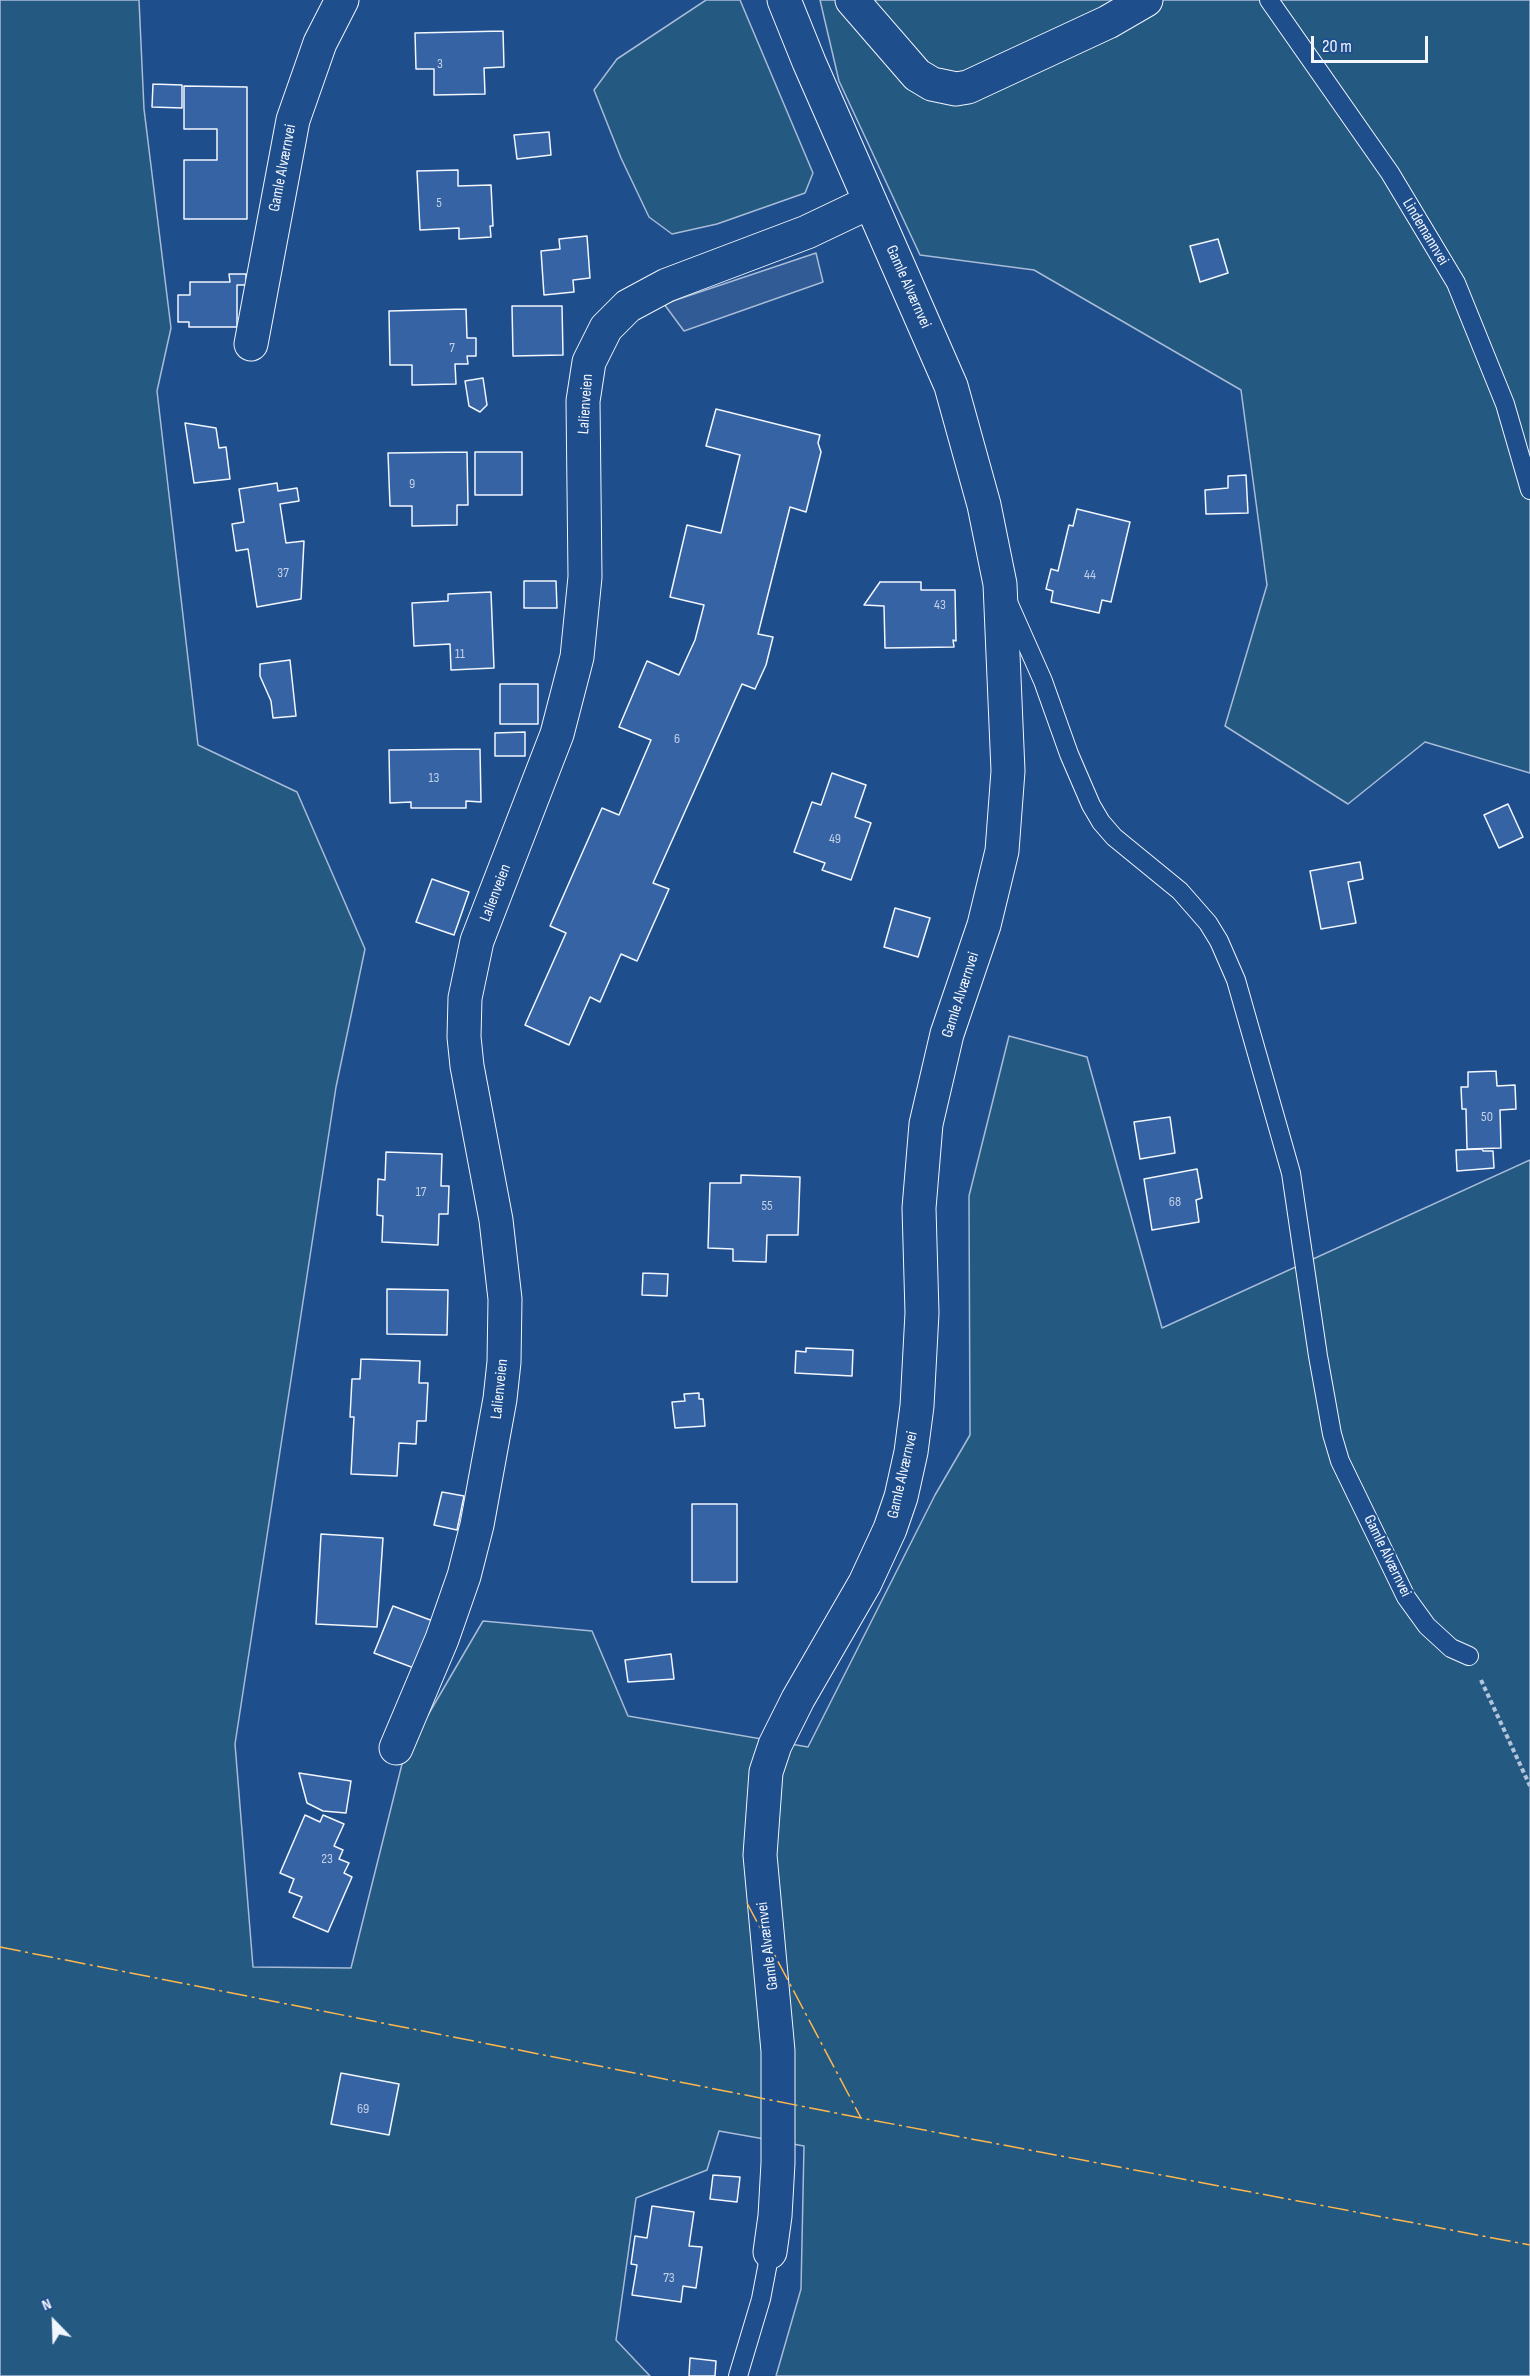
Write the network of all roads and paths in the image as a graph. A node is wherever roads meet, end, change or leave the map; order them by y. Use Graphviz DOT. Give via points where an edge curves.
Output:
graph roads {
  1 [pos="342,0"];
  2 [pos="784,0"];
  3 [pos="852,0"];
  4 [pos="1146,0"];
  5 [pos="1269,0"];
  6 [pos="870,202"];
  7 [pos="251,344"];
  8 [pos="1530,490"];
  9 [pos="1000,585"];
  10 [pos="1469,1656"];
  11 [pos="396,1748"];
  12 [pos="1530,1786"];
  13 [pos="770,2252"];
  14 [pos="738,2376"];
  1 -- 7 [label="street, Gamle Alværnvei" via="320,43 293,120"];
  2 -- 6 [label="street, Gamle Alværnvei"];
  3 -- 4 [label="street" via="916,75 932,84 956,89 1087,32"];
  5 -- 8 [label="lane, Lindemannvei" via="1390,173 1456,283 1505,404"];
  6 -- 9 [label="street, Gamle Alværnvei" via="951,386 984,505"];
  6 -- 11 [label="street, Lalienveien" via="807,232 668,285 628,306 606,328 589,363 583,401 585,577 577,657 557,734 477,941 465,998 467,1066 496,1220 505,1299 500,1399 464,1576"];
  9 -- 10 [label="lane, Gamle Alværnvei" via="1043,681 1090,805 1114,837 1180,891 1208,923 1232,970 1291,1173 1318,1356 1340,1461 1406,1597 1427,1626 1451,1648"];
  9 -- 13 [label="street, Gamle Alværnvei" via="1008,771 1002,851 984,925 947,1034 926,1124 919,1208 922,1313 911,1452 890,1529 846,1620 798,1699 766,1772 760,1855 778,2051 778,2163"];
  10 -- 12 [label="path"];
  13 -- 14 [label="lane, Gamle Alværnvei" via="761,2299"];
}
